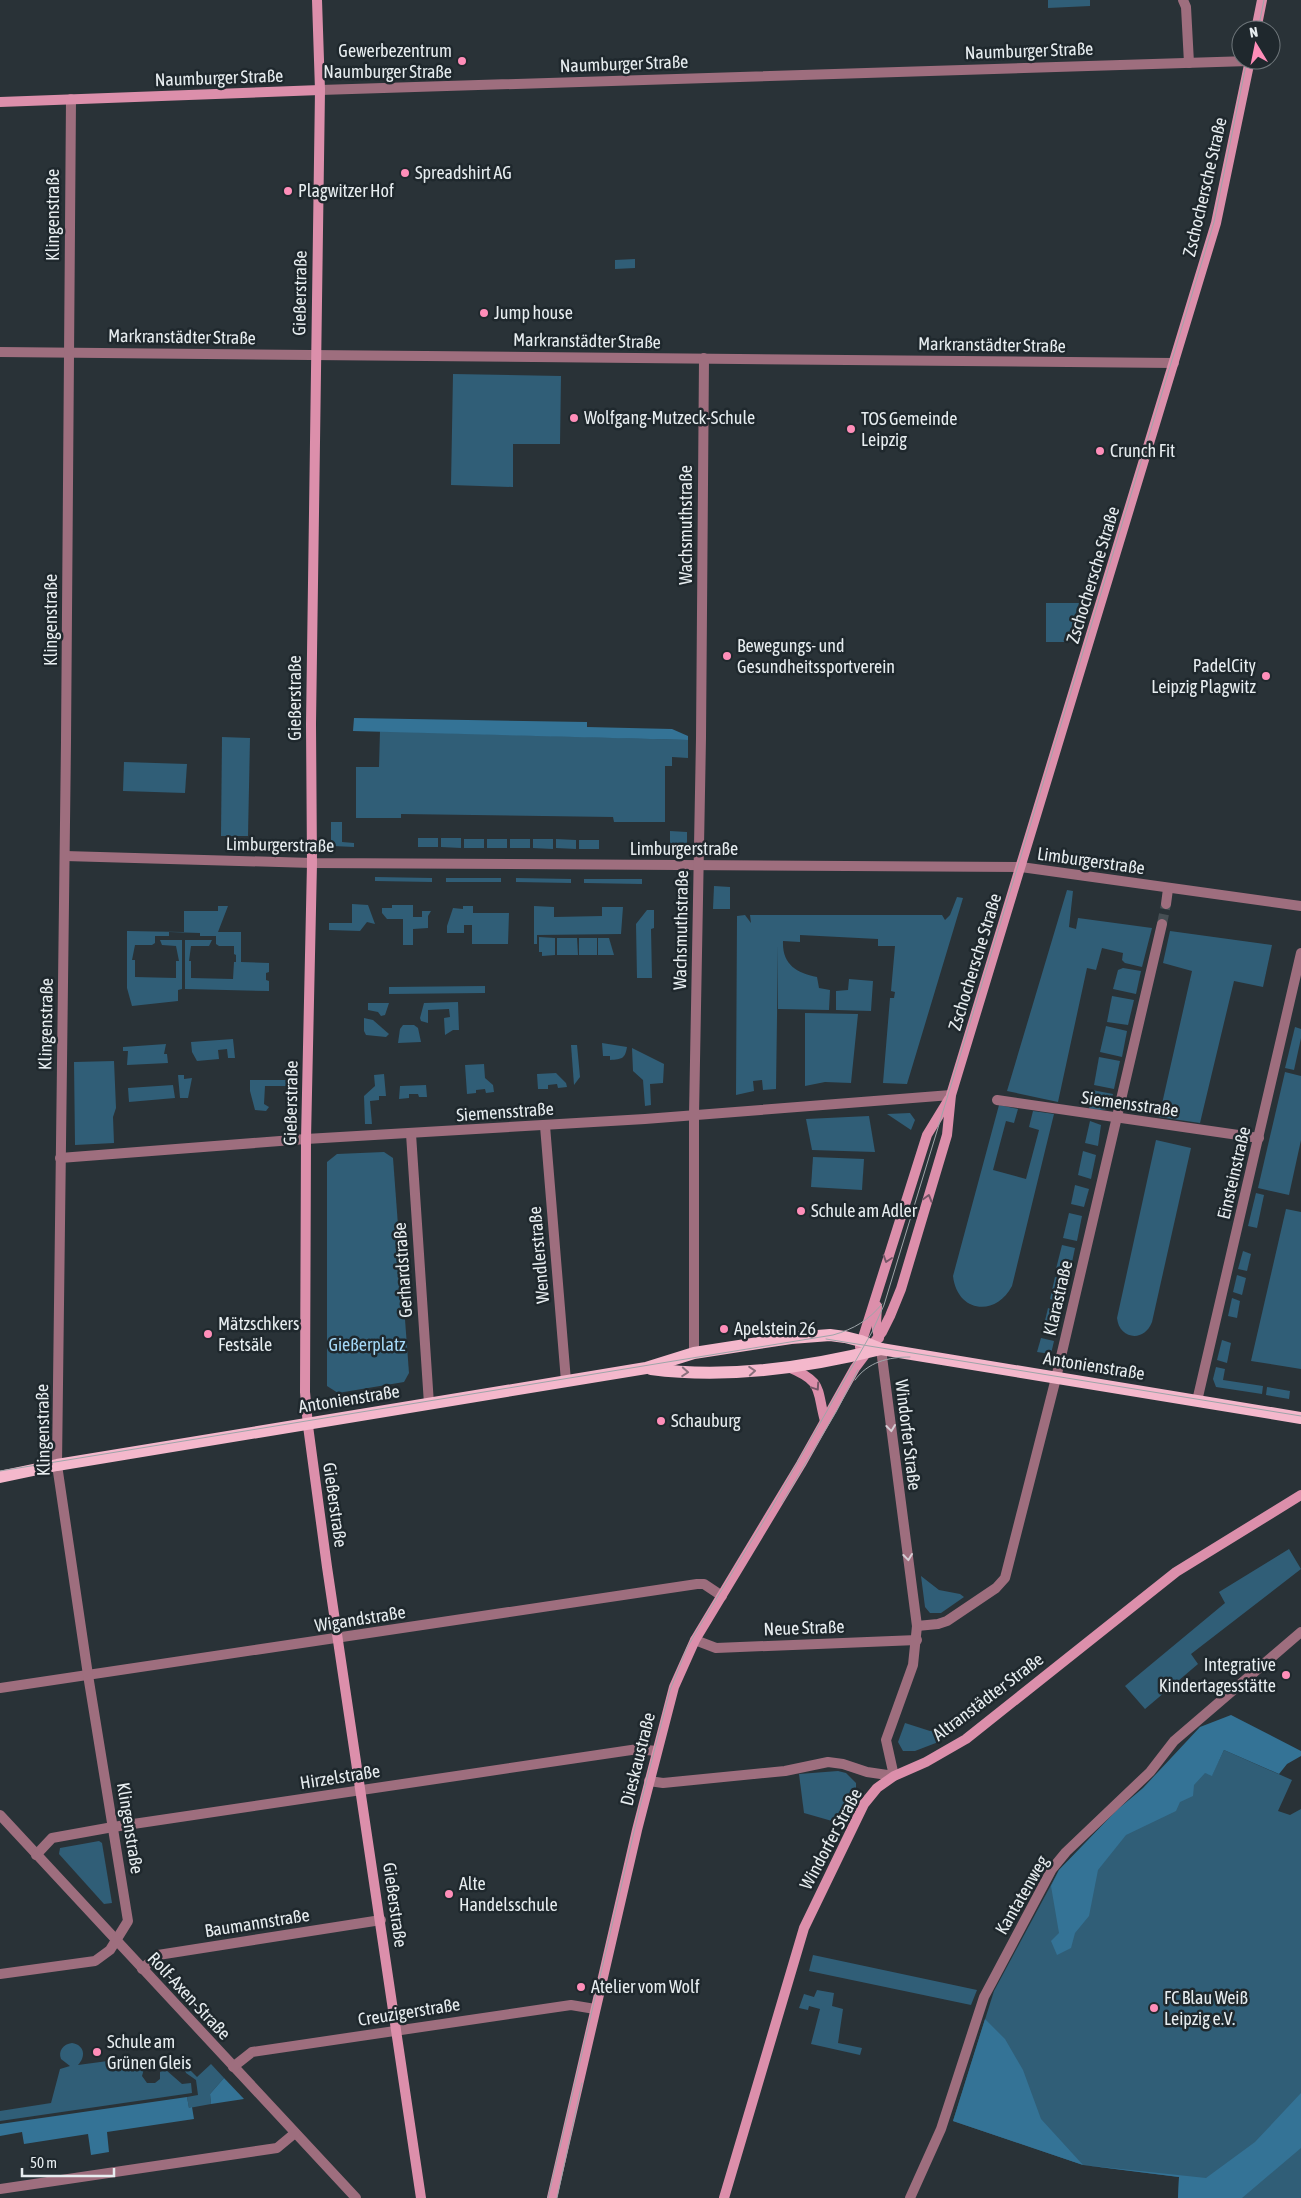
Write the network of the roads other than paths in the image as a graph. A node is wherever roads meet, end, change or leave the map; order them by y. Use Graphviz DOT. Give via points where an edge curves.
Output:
graph roads {
  1 [pos="317,0"];
  2 [pos="1183,0"];
  3 [pos="1262,0"];
  4 [pos="1258,20"];
  5 [pos="1231,61"];
  6 [pos="1189,63"];
  7 [pos="1248,70"];
  8 [pos="320,90"];
  9 [pos="71,99"];
  10 [pos="0,102"];
  11 [pos="0,352"];
  12 [pos="68,352"];
  13 [pos="316,354"];
  14 [pos="704,358"];
  15 [pos="1174,363"];
  16 [pos="65,856"];
  17 [pos="312,863"];
  18 [pos="699,866"];
  19 [pos="1021,867"];
  20 [pos="1168,889"];
  21 [pos="1166,904"];
  22 [pos="1301,906"];
  23 [pos="1162,924"];
  24 [pos="1301,953"];
  25 [pos="952,1095"];
  26 [pos="997,1100"];
  27 [pos="694,1115"];
  28 [pos="1117,1119"];
  29 [pos="545,1126"];
  30 [pos="411,1134"];
  31 [pos="1258,1138"];
  32 [pos="306,1140"];
  33 [pos="60,1158"];
  34 [pos="880,1282"];
  35 [pos="870,1347"];
  36 [pos="694,1353"];
  37 [pos="788,1367"];
  38 [pos="646,1368"];
  39 [pos="855,1368"];
  40 [pos="1056,1378"];
  41 [pos="566,1381"];
  42 [pos="1197,1401"];
  43 [pos="429,1404"];
  44 [pos="1301,1418"];
  45 [pos="825,1421"];
  46 [pos="307,1424"];
  47 [pos="57,1465"];
  48 [pos="0,1472"];
  49 [pos="0,1477"];
  50 [pos="1301,1494"];
  51 [pos="722,1596"];
  52 [pos="917,1626"];
  53 [pos="1301,1632"];
  54 [pos="338,1639"];
  55 [pos="695,1640"];
  56 [pos="916,1640"];
  57 [pos="88,1675"];
  58 [pos="0,1688"];
  59 [pos="656,1751"];
  60 [pos="894,1776"];
  61 [pos="649,1781"];
  62 [pos="362,1791"];
  63 [pos="0,1815"];
  64 [pos="113,1827"];
  65 [pos="36,1855"];
  66 [pos="381,1920"];
  67 [pos="117,1942"];
  68 [pos="142,1969"];
  69 [pos="0,1974"];
  70 [pos="595,2009"];
  71 [pos="397,2031"];
  72 [pos="233,2067"];
  73 [pos="295,2133"];
  74 [pos="0,2189"];
  75 [pos="356,2198"];
  76 [pos="422,2198"];
  77 [pos="552,2198"];
  78 [pos="724,2198"];
  79 [pos="910,2198"];
  1 -- 8 [label="street, Gießerstraße"];
  2 -- 6 [label="street"];
  3 -- 4 [label="street"];
  5 -- 6 [label="street, Naumburger Straße"];
  6 -- 8 [label="street, Naumburger Straße"];
  7 -- 15 [label="street, Zschochersche Straße" via="1216,223"];
  8 -- 9 [label="street, Naumburger Straße"];
  8 -- 13 [label="street, Gießerstraße"];
  9 -- 10 [label="street, Naumburger Straße"];
  9 -- 12 [label="street, Klingenstraße"];
  11 -- 12 [label="street, Markranstädter Straße"];
  12 -- 13 [label="street, Markranstädter Straße"];
  12 -- 16 [label="street, Klingenstraße"];
  13 -- 14 [label="street, Markranstädter Straße"];
  13 -- 17 [label="street, Gießerstraße"];
  14 -- 15 [label="street, Markranstädter Straße"];
  14 -- 18 [label="street, Wachsmuthstraße"];
  15 -- 19 [label="street, Zschochersche Straße"];
  16 -- 17 [label="street, Limburgerstraße"];
  16 -- 33 [label="street, Klingenstraße"];
  17 -- 18 [label="street, Limburgerstraße"];
  17 -- 32 [label="street, Gießerstraße"];
  18 -- 19 [label="street, Limburgerstraße"];
  18 -- 27 [label="street, Wachsmuthstraße"];
  19 -- 20 [label="street, Limburgerstraße"];
  19 -- 25 [label="street, Zschochersche Straße"];
  20 -- 21 [label="street"];
  20 -- 22 [label="street, Limburgerstraße"];
  23 -- 28 [label="street, Klarastraße"];
  24 -- 31 [label="street, Einsteinstraße"];
  25 -- 27 [label="street, Siemensstraße"];
  25 -- 34 [label="street, Zschochersche Straße, one-way" via="927,1135"];
  35 -- 25 [label="street, Zschochersche Straße, one-way" via="890,1316 904,1280 947,1135"];
  26 -- 28 [label="street, Siemensstraße"];
  27 -- 29 [label="street, Siemensstraße"];
  27 -- 36 [label="street, Wachsmuthstraße"];
  28 -- 31 [label="street, Siemensstraße"];
  28 -- 40 [label="street, Klarastraße"];
  29 -- 30 [label="street, Siemensstraße"];
  29 -- 41 [label="street, Wendlerstraße"];
  30 -- 32 [label="street, Siemensstraße"];
  30 -- 43 [label="street, Gerhardstraße"];
  31 -- 42 [label="street, Einsteinstraße"];
  32 -- 33 [label="street, Siemensstraße"];
  32 -- 46 [label="street, Gießerstraße"];
  33 -- 47 [label="street, Klingenstraße"];
  34 -- 35 [label="street, Zschochersche Straße"];
  34 -- 35 [label="street, Zschochersche Straße"];
  35 -- 36 [label="main road, Antonienstraße" via="830,1335"];
  35 -- 37 [label="main road, Antonienstraße" via="821,1363"];
  35 -- 39 [label="street, Zschochersche Straße"];
  35 -- 40 [label="main road, Antonienstraße"];
  35 -- 52 [label="street, Windorfer Straße, one-way"];
  36 -- 38 [label="main road, Antonienstraße"];
  38 -- 37 [label="main road, Antonienstraße, one-way" via="717,1373"];
  37 -- 45 [label="street, one-way" via="806,1375 816,1385"];
  38 -- 41 [label="main road, Antonienstraße"];
  39 -- 45 [label="street, Dieskaustraße"];
  40 -- 42 [label="main road, Antonienstraße"];
  40 -- 52 [label="street, Klarastraße" via="1004,1578 996,1588 946,1621"];
  41 -- 43 [label="main road, Antonienstraße"];
  42 -- 44 [label="main road, Antonienstraße"];
  43 -- 46 [label="main road, Antonienstraße"];
  45 -- 51 [label="street, Dieskaustraße"];
  46 -- 47 [label="main road, Antonienstraße"];
  46 -- 54 [label="street, Gießerstraße"];
  47 -- 48 [label="main road, Antonienstraße"];
  47 -- 49 [label="main road, Antonienstraße"];
  47 -- 57 [label="street, Klingenstraße"];
  50 -- 60 [label="street, Altranstädter Straße" via="1176,1572 966,1739"];
  51 -- 54 [label="street, Wigandstraße" via="704,1584 697,1584"];
  51 -- 55 [label="street, Dieskaustraße"];
  52 -- 56 [label="street, Windorfer Straße"];
  53 -- 79 [label="street, Kantatenweg" via="1174,1741 1150,1772 1052,1869 984,1996 941,2129"];
  54 -- 57 [label="street, Wigandstraße"];
  54 -- 62 [label="street, Gießerstraße"];
  55 -- 56 [label="street, Neue Straße" via="716,1648"];
  55 -- 59 [label="street, Dieskaustraße" via="674,1687"];
  56 -- 60 [label="street, Windorfer Straße" via="913,1665 886,1740"];
  57 -- 58 [label="street, Wigandstraße"];
  57 -- 64 [label="street, Klingenstraße"];
  59 -- 61 [label="street, Dieskaustraße"];
  59 -- 62 [label="street, Hirzelstraße" via="638,1749"];
  60 -- 61 [label="street" via="828,1762 785,1771 663,1783"];
  60 -- 78 [label="street, Windorfer Straße" via="877,1788 864,1804 804,1928"];
  61 -- 70 [label="street, Dieskaustraße"];
  62 -- 64 [label="street, Hirzelstraße"];
  62 -- 66 [label="street, Gießerstraße"];
  63 -- 65 [label="street, Rolf-Axen-Straße"];
  64 -- 65 [label="street, Hirzelstraße" via="52,1838"];
  64 -- 67 [label="street, Klingenstraße" via="128,1921"];
  65 -- 67 [label="street, Rolf-Axen-Straße"];
  66 -- 68 [label="street, Baumannstraße" via="158,1955"];
  66 -- 71 [label="street, Gießerstraße"];
  67 -- 68 [label="street, Rolf-Axen-Straße"];
  67 -- 69 [label="street" via="95,1961"];
  68 -- 72 [label="street, Rolf-Axen-Straße"];
  70 -- 71 [label="street, Creuzigerstraße" via="571,2004"];
  70 -- 77 [label="street, Dieskaustraße"];
  71 -- 72 [label="street, Creuzigerstraße" via="252,2052"];
  71 -- 76 [label="street, Gießerstraße"];
  72 -- 73 [label="street, Rolf-Axen-Straße"];
  73 -- 74 [label="street" via="277,2148"];
  73 -- 75 [label="street, Rolf-Axen-Straße"];
}
